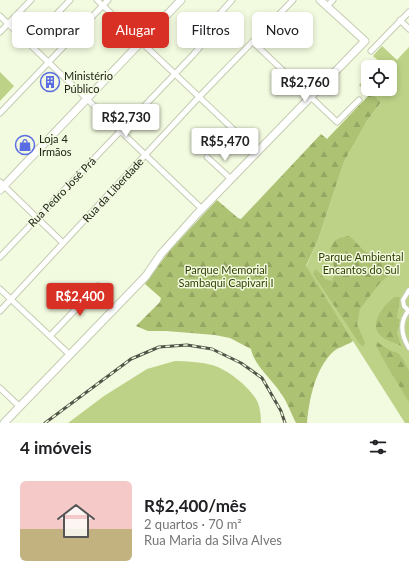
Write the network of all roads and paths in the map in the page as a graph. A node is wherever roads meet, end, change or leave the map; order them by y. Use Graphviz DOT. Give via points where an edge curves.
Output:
graph roads {
  1 [pos="31,0"];
  2 [pos="70,0"];
  3 [pos="97,0"];
  4 [pos="108,0"];
  5 [pos="182,0"];
  6 [pos="232,0"];
  7 [pos="293,0"];
  8 [pos="320,0"];
  9 [pos="333,0"];
  10 [pos="103,5"];
  11 [pos="327,6"];
  12 [pos="59,12"];
  13 [pos="110,12"];
  14 [pos="282,12"];
  15 [pos="409,12"];
  16 [pos="169,13"];
  17 [pos="0,16"];
  18 [pos="400,20"];
  19 [pos="8,24"];
  20 [pos="12,28"];
  21 [pos="409,29"];
  22 [pos="0,32"];
  23 [pos="252,43"];
  24 [pos="371,46"];
  25 [pos="34,48"];
  26 [pos="135,48"];
  27 [pos="147,48"];
  28 [pos="259,48"];
  29 [pos="49,62"];
  30 [pos="175,74"];
  31 [pos="199,97"];
  32 [pos="311,97"];
  33 [pos="87,99"];
  34 [pos="359,100"];
  35 [pos="0,113"];
  36 [pos="121,131"];
  37 [pos="257,152"];
  38 [pos="146,154"];
  39 [pos="207,157"];
  40 [pos="231,179"];
  41 [pos="1,186"];
  42 [pos="202,209"];
  43 [pos="37,218"];
  44 [pos="63,243"];
  45 [pos="0,257"];
  46 [pos="98,286"];
  47 [pos="0,289"];
  48 [pos="409,290"];
  49 [pos="11,299"];
  50 [pos="409,310"];
  51 [pos="0,311"];
  52 [pos="50,336"];
  53 [pos="409,348"];
  54 [pos="70,355"];
  55 [pos="0,388"];
  56 [pos="20,407"];
  57 [pos="4,423"];
  1 -- 19 [label="street"];
  2 -- 12 [label="street"];
  3 -- 10 [label="street"];
  4 -- 10 [label="street"];
  5 -- 16 [label="street"];
  6 -- 30 [label="street, Rua Pedro José Prá" via="215,19 197,51"];
  7 -- 14 [label="street, Rua da Liberdade"];
  8 -- 11 [label="street"];
  9 -- 11 [label="street"];
  10 -- 13 [label="street"];
  10 -- 29 [label="street"];
  11 -- 24 [label="street"];
  15 -- 18 [label="street"];
  17 -- 19 [label="street"];
  18 -- 21 [label="street"];
  18 -- 24 [label="street"];
  19 -- 20 [label="street"];
  19 -- 22 [label="street"];
  23 -- 31 [label="street, Rua da Liberdade"];
  24 -- 32 [label="street"];
  25 -- 29 [label="street"];
  26 -- 33 [label="street"];
  27 -- 30 [label="street"];
  28 -- 32 [label="street"];
  29 -- 33 [label="street"];
  29 -- 35 [label="street"];
  30 -- 31 [label="street"];
  30 -- 36 [label="street, Rua Pedro José Prá"];
  31 -- 37 [label="street"];
  31 -- 38 [label="street, Rua da Liberdade"];
  32 -- 34 [label="street" via="337,122"];
  32 -- 37 [label="street"];
  33 -- 36 [label="street"];
  33 -- 41 [label="street"];
  36 -- 38 [label="street"];
  36 -- 43 [label="street, Rua Pedro José Prá"];
  37 -- 40 [label="street"];
  38 -- 42 [label="street"];
  38 -- 44 [label="street, Rua da Liberdade"];
  39 -- 40 [label="street"];
  40 -- 42 [label="street"];
  41 -- 43 [label="street"];
  42 -- 54 [label="street" via="161,254 146,276"];
  43 -- 44 [label="street"];
  43 -- 45 [label="street, Rua Pedro José Prá"];
  44 -- 49 [label="street, Rua da Liberdade"];
  46 -- 52 [label="street"];
  47 -- 49 [label="street"];
  48 -- 50 [label="street" via="403,300 404,306"];
  49 -- 51 [label="street, Rua da Liberdade"];
  49 -- 52 [label="street"];
  50 -- 53 [label="street" via="405,315 402,330"];
  52 -- 54 [label="street"];
  54 -- 56 [label="street"];
  55 -- 56 [label="street"];
  56 -- 57 [label="street"];
}
